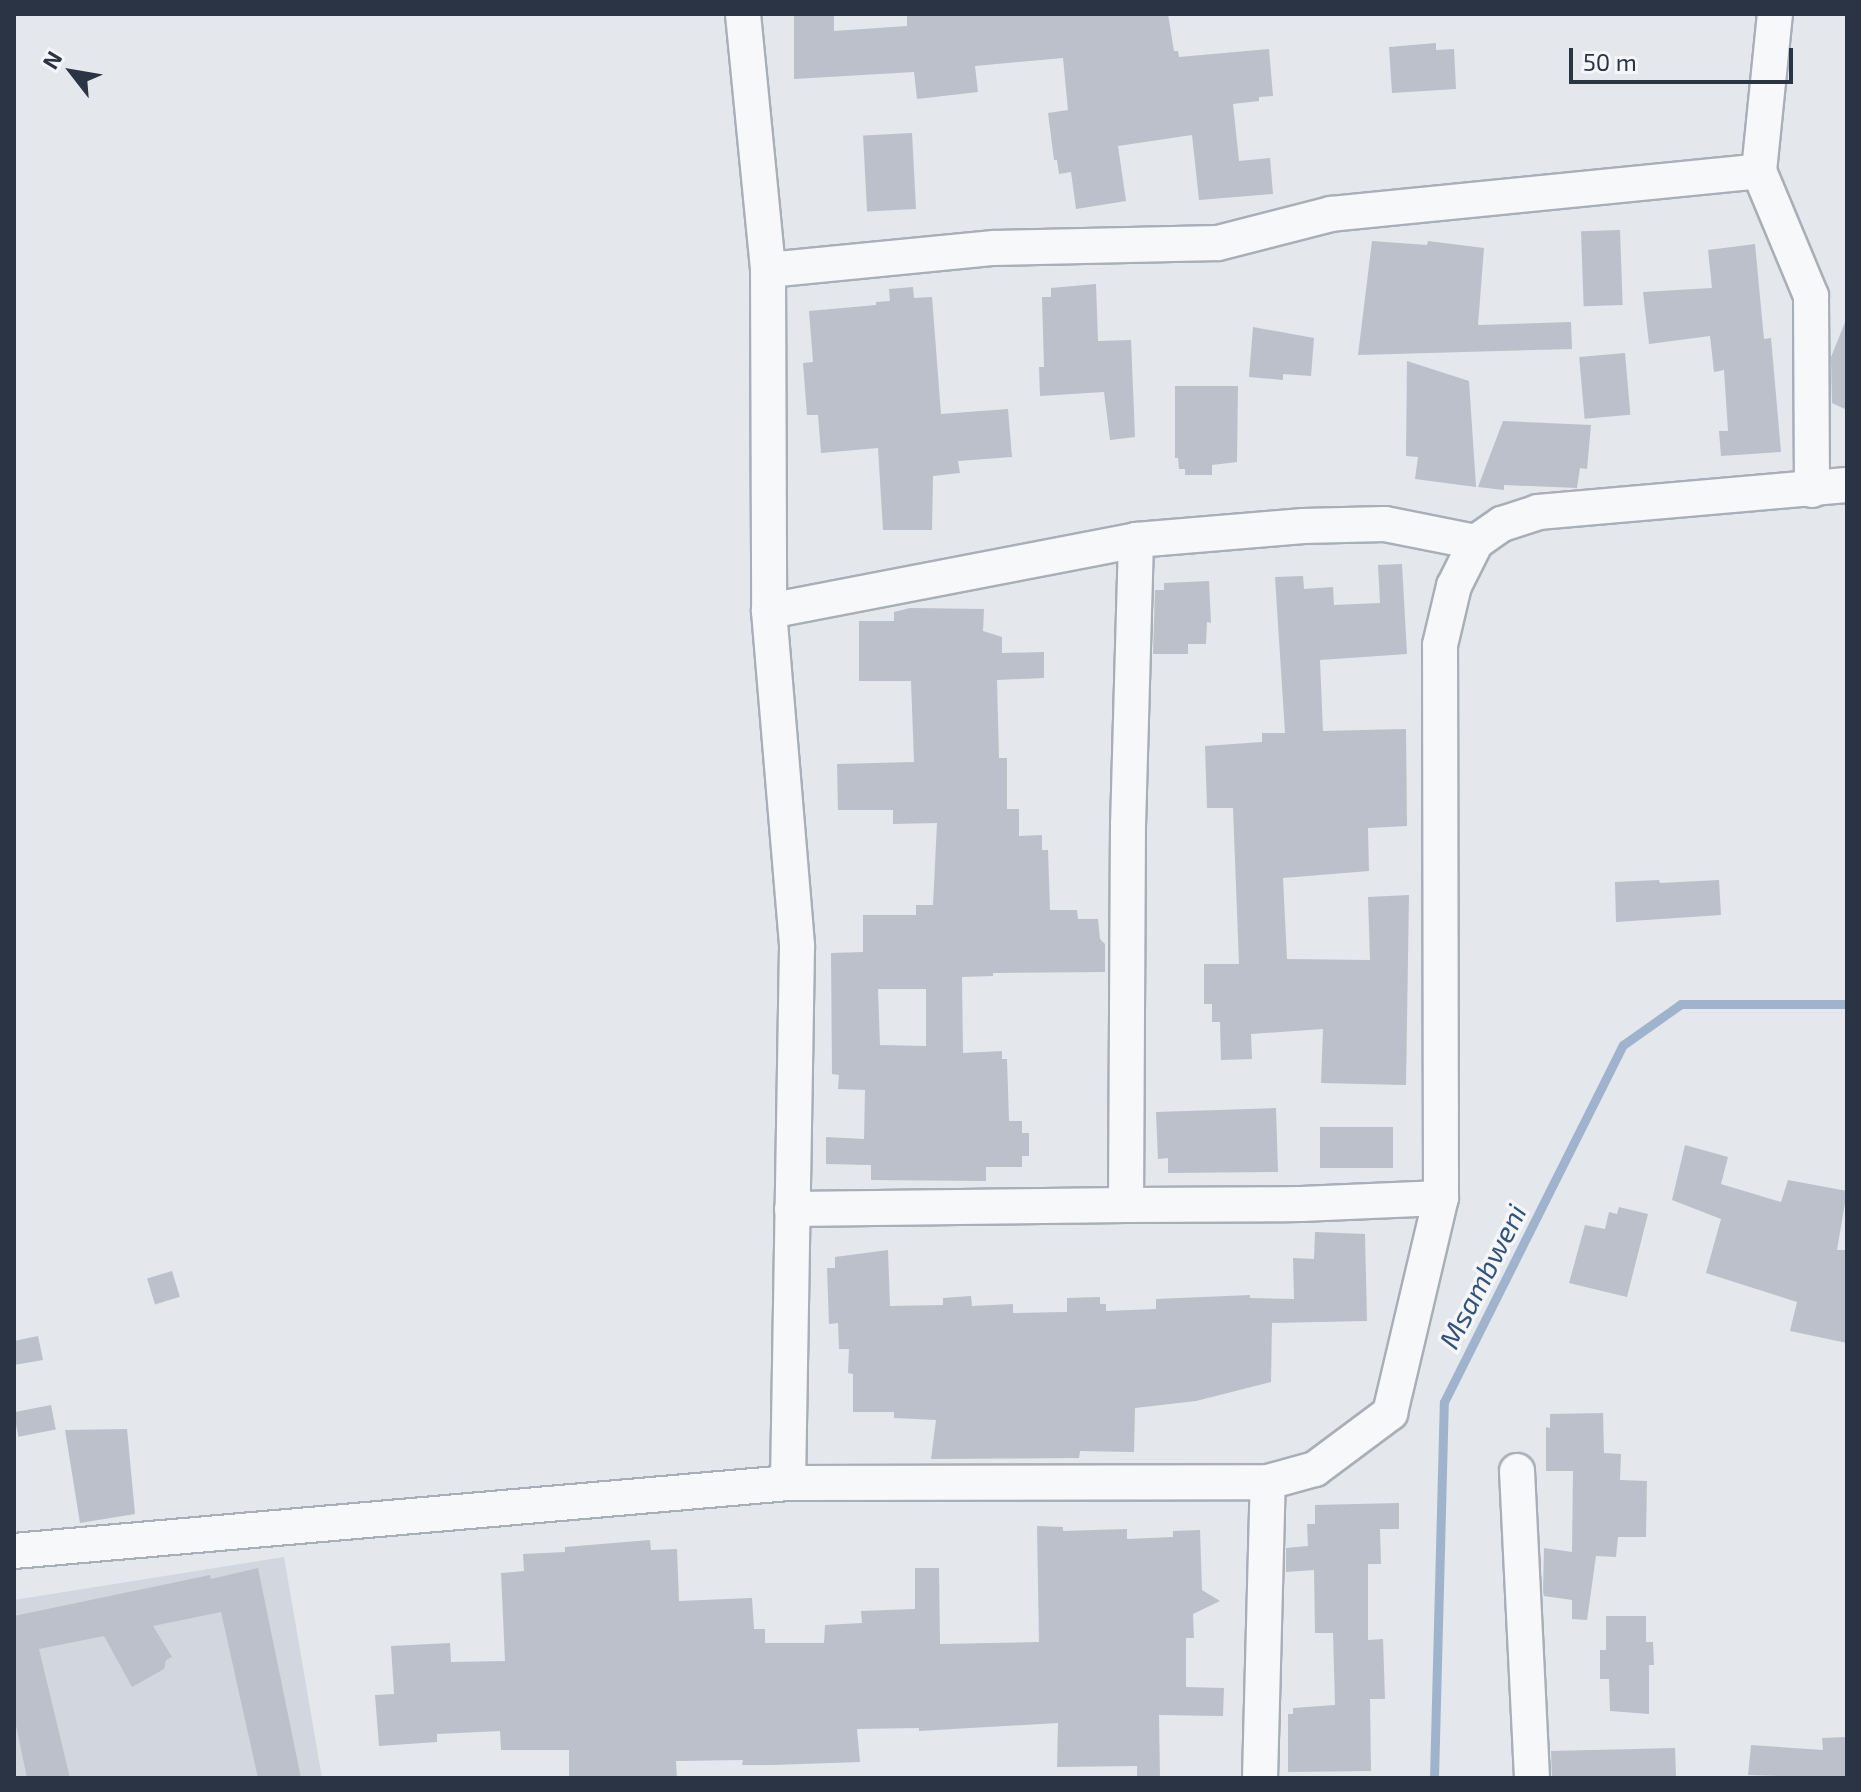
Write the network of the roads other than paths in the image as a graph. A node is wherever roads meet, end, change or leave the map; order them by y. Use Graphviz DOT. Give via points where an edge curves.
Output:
graph roads {
  1 [pos="743,14"];
  2 [pos="1775,14"];
  3 [pos="1759,171"];
  4 [pos="768,270"];
  5 [pos="1847,485"];
  6 [pos="1812,490"];
  7 [pos="1136,540"];
  8 [pos="1476,542"];
  9 [pos="769,611"];
  10 [pos="1441,1198"];
  11 [pos="1126,1205"];
  12 [pos="792,1209"];
  13 [pos="1517,1471"];
  14 [pos="1268,1482"];
  15 [pos="788,1483"];
  16 [pos="14,1551"];
  17 [pos="1260,1778"];
  18 [pos="1532,1778"];
  1 -- 4 [label="street"];
  2 -- 3 [label="street"];
  3 -- 4 [label="street" via="1331,214 1218,243 994,248"];
  3 -- 6 [label="street" via="1811,296"];
  4 -- 9 [label="street"];
  5 -- 6 [label="street"];
  6 -- 8 [label="street" via="1538,512 1502,524"];
  7 -- 8 [label="street" via="1385,524"];
  7 -- 9 [label="street"];
  7 -- 11 [label="street"];
  8 -- 10 [label="street" via="1454,586 1440,645"];
  9 -- 12 [label="street" via="797,947"];
  10 -- 11 [label="street"];
  10 -- 14 [label="street" via="1390,1413 1315,1469"];
  11 -- 12 [label="street"];
  12 -- 15 [label="street"];
  13 -- 18 [label="street"];
  14 -- 15 [label="street"];
  14 -- 17 [label="street"];
  15 -- 16 [label="street"];
}
